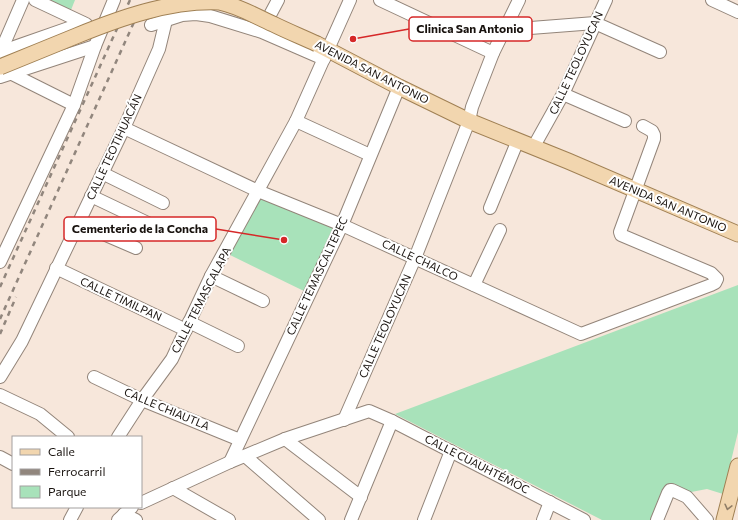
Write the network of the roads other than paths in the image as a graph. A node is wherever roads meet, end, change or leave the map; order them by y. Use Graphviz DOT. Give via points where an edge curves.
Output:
graph roads {
  1 [pos="23,0"];
  2 [pos="35,0"];
  3 [pos="113,0"];
  4 [pos="188,0"];
  5 [pos="278,0"];
  6 [pos="350,0"];
  7 [pos="380,0"];
  8 [pos="519,0"];
  9 [pos="606,0"];
  10 [pos="712,0"];
  11 [pos="738,12"];
  12 [pos="182,15"];
  13 [pos="270,15"];
  14 [pos="166,20"];
  15 [pos="83,23"];
  16 [pos="595,23"];
  17 [pos="151,25"];
  18 [pos="504,30"];
  19 [pos="101,32"];
  20 [pos="95,46"];
  21 [pos="323,51"];
  22 [pos="660,52"];
  23 [pos="0,53"];
  24 [pos="493,54"];
  25 [pos="3,72"];
  26 [pos="399,87"];
  27 [pos="563,94"];
  28 [pos="74,105"];
  29 [pos="469,120"];
  30 [pos="296,121"];
  31 [pos="625,121"];
  32 [pos="643,126"];
  33 [pos="124,128"];
  34 [pos="518,140"];
  35 [pos="534,146"];
  36 [pos="370,155"];
  37 [pos="102,172"];
  38 [pos="635,190"];
  39 [pos="258,191"];
  40 [pos="91,196"];
  41 [pos="164,203"];
  42 [pos="490,208"];
  43 [pos="78,223"];
  44 [pos="342,225"];
  45 [pos="154,226"];
  46 [pos="500,230"];
  47 [pos="738,234"];
  48 [pos="136,248"];
  49 [pos="415,258"];
  50 [pos="0,262"];
  51 [pos="56,268"];
  52 [pos="211,276"];
  53 [pos="474,285"];
  54 [pos="264,301"];
  55 [pos="187,326"];
  56 [pos="238,346"];
  57 [pos="0,377"];
  58 [pos="94,377"];
  59 [pos="0,395"];
  60 [pos="142,400"];
  61 [pos="344,420"];
  62 [pos="392,421"];
  63 [pos="67,436"];
  64 [pos="119,436"];
  65 [pos="285,439"];
  66 [pos="240,440"];
  67 [pos="451,451"];
  68 [pos="245,456"];
  69 [pos="0,458"];
  70 [pos="230,462"];
  71 [pos="12,464"];
  72 [pos="738,466"];
  73 [pos="173,488"];
  74 [pos="361,497"];
  75 [pos="550,502"];
  76 [pos="142,503"];
  77 [pos="76,508"];
  78 [pos="128,511"];
  79 [pos="427,519"];
  80 [pos="70,520"];
  81 [pos="136,520"];
  82 [pos="228,520"];
  83 [pos="320,520"];
  84 [pos="351,520"];
  85 [pos="543,520"];
  86 [pos="584,520"];
  87 [pos="658,520"];
  88 [pos="707,520"];
  89 [pos="724,520"];
  1 -- 23 [label="street"];
  2 -- 15 [label="street"];
  3 -- 19 [label="street"];
  4 -- 12 [label="street"];
  5 -- 13 [label="street"];
  6 -- 21 [label="street, CALLE TEMASCALAPA"];
  7 -- 24 [label="street"];
  8 -- 18 [label="street, CALLE TEOLOYUCAN"];
  9 -- 16 [label="street, CALLE TEOLOYUCAN"];
  10 -- 11 [label="street"];
  12 -- 14 [label="street, AVENIDA SAN ANTONIO"];
  12 -- 21 [label="street, AVENIDA SAN ANTONIO" via="210,16"];
  14 -- 17 [label="street, AVENIDA SAN ANTONIO"];
  14 -- 33 [label="street, CALLE TEOTIHUACÁN" via="159,50"];
  15 -- 19 [label="street"];
  15 -- 23 [label="street"];
  16 -- 18 [label="street"];
  16 -- 22 [label="street"];
  16 -- 27 [label="street, CALLE TEOLOYUCAN"];
  18 -- 24 [label="street, CALLE TEOLOYUCAN"];
  19 -- 20 [label="street"];
  20 -- 25 [label="street"];
  20 -- 28 [label="street"];
  21 -- 25 [label="main road, AVENIDA SAN ANTONIO, bridge" via="245,10 220,2 202,0 165,4 99,26"];
  21 -- 26 [label="main road, AVENIDA SAN ANTONIO"];
  21 -- 30 [label="street, CALLE TEMASCALAPA"];
  24 -- 29 [label="street, CALLE TEOLOYUCAN"];
  25 -- 28 [label="street"];
  26 -- 29 [label="main road, AVENIDA SAN ANTONIO"];
  26 -- 36 [label="street, CALLE TEMASCALTEPEC"];
  27 -- 31 [label="street"];
  27 -- 35 [label="street, CALLE TEOLOYUCAN"];
  28 -- 50 [label="street"];
  29 -- 34 [label="main road, AVENIDA SAN ANTONIO"];
  29 -- 49 [label="street, CALLE TEOLOYUCAN"];
  30 -- 36 [label="street"];
  30 -- 39 [label="street, CALLE TEMASCALAPA"];
  32 -- 38 [label="street" via="652,131 654,139"];
  33 -- 37 [label="street, CALLE TEOTIHUACÁN"];
  33 -- 39 [label="street, CALLE CHALCO"];
  34 -- 35 [label="main road, AVENIDA SAN ANTONIO"];
  34 -- 42 [label="street"];
  35 -- 38 [label="main road, AVENIDA SAN ANTONIO"];
  36 -- 44 [label="street, CALLE TEMASCALTEPEC"];
  37 -- 40 [label="street, CALLE TEOTIHUACÁN"];
  37 -- 41 [label="street"];
  38 -- 47 [label="main road, AVENIDA SAN ANTONIO"];
  38 -- 53 [label="street, CALLE CHALCO" via="621,228 622,235 710,273 717,279 715,283 581,334"];
  39 -- 44 [label="street, CALLE CHALCO"];
  39 -- 52 [label="street, CALLE TEMASCALAPA"];
  40 -- 43 [label="street, CALLE TEOTIHUACÁN"];
  40 -- 45 [label="street"];
  43 -- 48 [label="street"];
  43 -- 51 [label="street, CALLE TEOTIHUACÁN"];
  44 -- 49 [label="street, CALLE CHALCO"];
  44 -- 66 [label="street, CALLE TEMASCALTEPEC"];
  46 -- 53 [label="street"];
  49 -- 53 [label="street, CALLE CHALCO"];
  49 -- 61 [label="street, CALLE TEOLOYUCAN"];
  51 -- 55 [label="street, CALLE TIMILPAN"];
  51 -- 57 [label="street, CALLE TEOTIHUACÁN" via="22,340"];
  52 -- 54 [label="street"];
  52 -- 55 [label="street, CALLE TEMASCALAPA"];
  55 -- 56 [label="street, CALLE TIMILPAN"];
  55 -- 60 [label="street, CALLE TEMASCALAPA" via="172,359"];
  58 -- 60 [label="street, CALLE CHIAUTLA"];
  59 -- 63 [label="street" via="40,414"];
  60 -- 64 [label="street, CALLE TEMASCALAPA"];
  60 -- 66 [label="street, CALLE CHIAUTLA"];
  61 -- 62 [label="street, CALLE CUAUHTÉMOC" via="369,412"];
  61 -- 65 [label="street"];
  62 -- 67 [label="street, CALLE CUAUHTÉMOC"];
  62 -- 74 [label="street"];
  65 -- 68 [label="street"];
  65 -- 74 [label="street"];
  66 -- 70 [label="street, CALLE TEMASCALTEPEC"];
  67 -- 75 [label="street, CALLE CUAUHTÉMOC"];
  67 -- 79 [label="street"];
  68 -- 70 [label="street"];
  68 -- 83 [label="street"];
  69 -- 71 [label="street"];
  70 -- 73 [label="street"];
  72 -- 89 [label="main road, one-way"];
  73 -- 76 [label="street"];
  73 -- 82 [label="street"];
  74 -- 84 [label="street"];
  75 -- 85 [label="street"];
  75 -- 86 [label="street, CALLE CUAUHTÉMOC"];
  77 -- 80 [label="street"];
  78 -- 81 [label="street"];
  87 -- 88 [label="street" via="668,493 672,490 687,497"];
}
